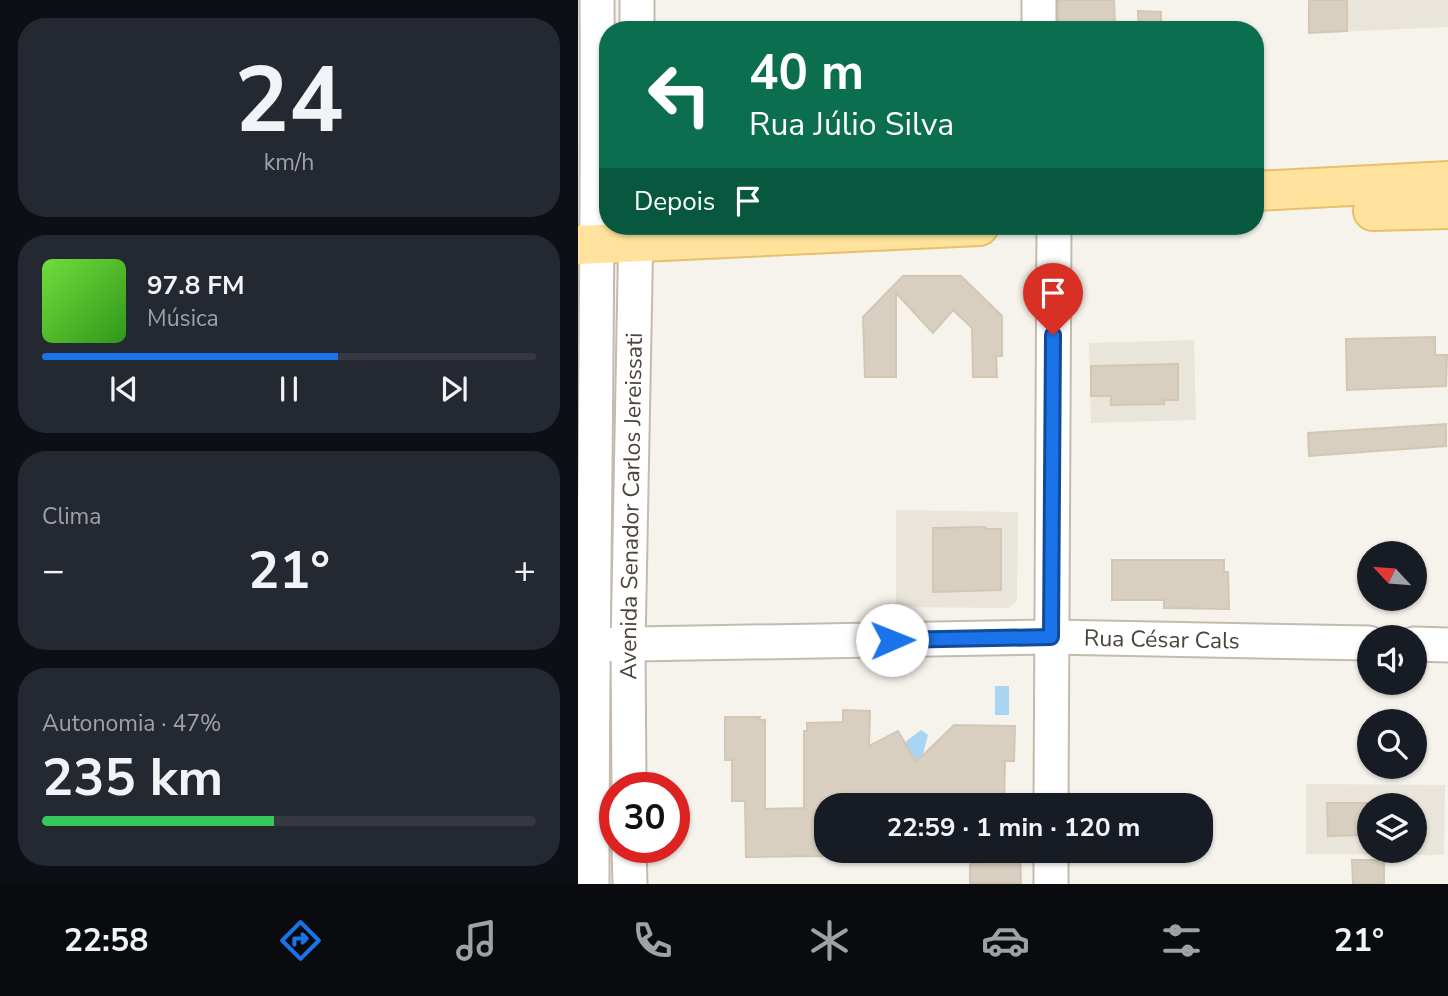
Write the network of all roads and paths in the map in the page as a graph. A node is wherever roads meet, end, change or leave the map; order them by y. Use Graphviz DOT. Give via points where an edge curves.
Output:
graph roads {
  1 [pos="597,0"];
  2 [pos="637,0"];
  3 [pos="1039,0"];
  4 [pos="636,21"];
  5 [pos="1039,21"];
  6 [pos="599,66"];
  7 [pos="1448,181"];
  8 [pos="1264,191"];
  9 [pos="1448,208"];
  10 [pos="1264,215"];
  11 [pos="604,235"];
  12 [pos="604,235"];
  13 [pos="1054,235"];
  14 [pos="1051,637"];
  15 [pos="1357,643"];
  16 [pos="1427,644"];
  17 [pos="585,645"];
  18 [pos="1448,645"];
  19 [pos="628,646"];
  20 [pos="629,772"];
  21 [pos="1051,793"];
  22 [pos="629,863"];
  23 [pos="1051,863"];
  24 [pos="592,884"];
  25 [pos="630,884"];
  26 [pos="1051,884"];
  1 -- 6 [label="street, Avenida Senador Carlos Jereissati"];
  2 -- 4 [label="street"];
  3 -- 5 [label="street"];
  7 -- 8 [label="main road"];
  9 -- 10 [label="main road"];
  11 -- 17 [label="street, Avenida Senador Carlos Jereissati"];
  12 -- 19 [label="street, Avenida Senador Carlos Jereissati"];
  13 -- 14 [label="street"];
  14 -- 15 [label="street, Rua César Cals"];
  14 -- 19 [label="street, Rua César Cals"];
  14 -- 21 [label="street"];
  16 -- 18 [label="street"];
  17 -- 19 [label="street, Rua César Cals"];
  17 -- 24 [label="street, Avenida Senador Carlos Jereissati"];
  19 -- 20 [label="street, Avenida Senador Carlos Jereissati"];
  22 -- 25 [label="street"];
  23 -- 26 [label="street"];
}
